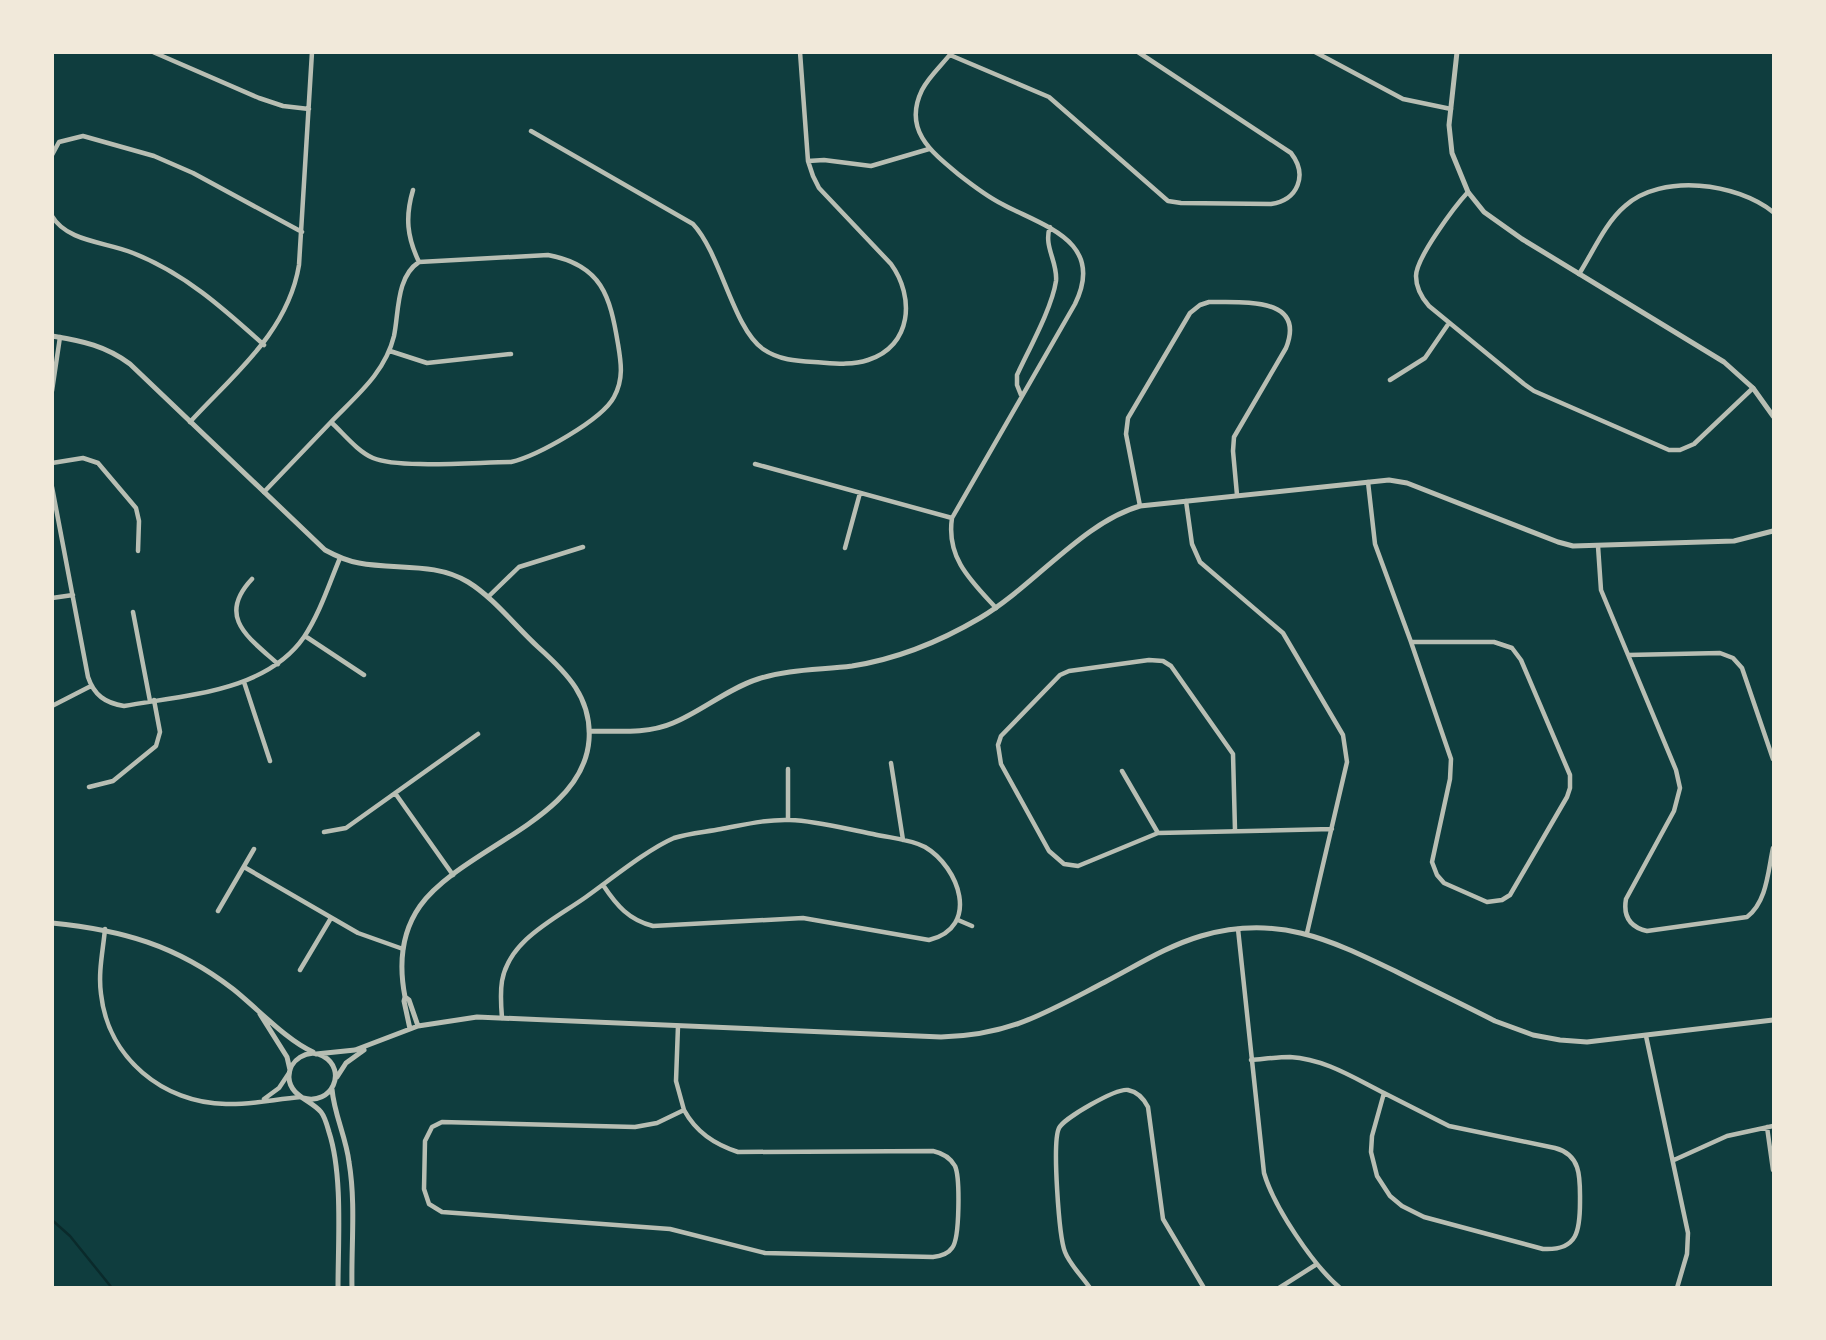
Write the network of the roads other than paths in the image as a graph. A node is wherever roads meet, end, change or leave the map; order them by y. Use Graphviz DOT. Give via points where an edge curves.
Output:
graph roads {
  1 [pos="153,52"];
  2 [pos="312,52"];
  3 [pos="800,52"];
  4 [pos="1138,52"];
  5 [pos="1315,52"];
  6 [pos="1457,52"];
  7 [pos="951,54"];
  8 [pos="309,109"];
  9 [pos="1451,109"];
  10 [pos="531,131"];
  11 [pos="52,140"];
  12 [pos="59,142"];
  13 [pos="929,149"];
  14 [pos="52,155"];
  15 [pos="808,160"];
  16 [pos="413,190"];
  17 [pos="1468,192"];
  18 [pos="1773,212"];
  19 [pos="53,219"];
  20 [pos="1050,227"];
  21 [pos="302,232"];
  22 [pos="419,262"];
  23 [pos="1579,274"];
  24 [pos="1449,323"];
  25 [pos="52,336"];
  26 [pos="61,337"];
  27 [pos="264,345"];
  28 [pos="390,351"];
  29 [pos="511,354"];
  30 [pos="1390,380"];
  31 [pos="1753,388"];
  32 [pos="52,391"];
  33 [pos="1021,395"];
  34 [pos="1773,416"];
  35 [pos="190,422"];
  36 [pos="331,422"];
  37 [pos="52,463"];
  38 [pos="755,464"];
  39 [pos="1368,481"];
  40 [pos="52,487"];
  41 [pos="263,493"];
  42 [pos="860,493"];
  43 [pos="1237,495"];
  44 [pos="54,500"];
  45 [pos="1186,501"];
  46 [pos="1140,506"];
  47 [pos="952,518"];
  48 [pos="1773,531"];
  49 [pos="1598,546"];
  50 [pos="583,547"];
  51 [pos="845,548"];
  52 [pos="138,551"];
  53 [pos="340,558"];
  54 [pos="252,579"];
  55 [pos="73,595"];
  56 [pos="52,598"];
  57 [pos="487,598"];
  58 [pos="996,608"];
  59 [pos="133,612"];
  60 [pos="305,635"];
  61 [pos="1411,642"];
  62 [pos="1628,656"];
  63 [pos="278,664"];
  64 [pos="364,675"];
  65 [pos="244,682"];
  66 [pos="91,687"];
  67 [pos="152,701"];
  68 [pos="52,706"];
  69 [pos="589,731"];
  70 [pos="478,734"];
  71 [pos="1773,759"];
  72 [pos="270,761"];
  73 [pos="891,763"];
  74 [pos="788,769"];
  75 [pos="1122,771"];
  76 [pos="89,786"];
  77 [pos="396,793"];
  78 [pos="788,820"];
  79 [pos="1332,829"];
  80 [pos="1236,830"];
  81 [pos="324,832"];
  82 [pos="1158,833"];
  83 [pos="903,840"];
  84 [pos="1773,848"];
  85 [pos="254,849"];
  86 [pos="244,867"];
  87 [pos="453,875"];
  88 [pos="603,885"];
  89 [pos="218,911"];
  90 [pos="331,918"];
  91 [pos="958,920"];
  92 [pos="52,923"];
  93 [pos="972,926"];
  94 [pos="104,929"];
  95 [pos="1238,929"];
  96 [pos="1307,933"];
  97 [pos="403,949"];
  98 [pos="300,970"];
  99 [pos="260,1013"];
  100 [pos="502,1018"];
  101 [pos="1773,1020"];
  102 [pos="678,1026"];
  103 [pos="414,1027"];
  104 [pos="1646,1036"];
  105 [pos="369,1046"];
  106 [pos="316,1054"];
  107 [pos="1251,1060"];
  108 [pos="290,1071"];
  109 [pos="335,1082"];
  110 [pos="331,1089"];
  111 [pos="1384,1093"];
  112 [pos="302,1097"];
  113 [pos="264,1100"];
  114 [pos="684,1110"];
  115 [pos="1770,1127"];
  116 [pos="1674,1160"];
  117 [pos="1773,1170"];
  118 [pos="1318,1264"];
  119 [pos="338,1287"];
  120 [pos="352,1287"];
  121 [pos="1090,1287"];
  122 [pos="1203,1287"];
  123 [pos="1279,1287"];
  124 [pos="1340,1287"];
  125 [pos="1677,1287"];
  1 -- 8 [label="street" via="259,98"];
  2 -- 8 [label="street"];
  3 -- 15 [label="street"];
  4 -- 7 [label="street" via="1291,153 1301,176 1296,190 1285,201 1271,204 1172,202 1049,97"];
  5 -- 9 [label="street" via="1403,99"];
  6 -- 9 [label="street"];
  7 -- 13 [label="street" via="925,85 917,104 919,131"];
  8 -- 21 [label="street"];
  9 -- 17 [label="street" via="1452,153"];
  10 -- 15 [label="street" via="693,225 749,334 762,349 789,361 845,364 867,360 887,350 900,332 907,311 905,289 891,264 819,188"];
  11 -- 12 [label="street"];
  12 -- 14 [label="street"];
  12 -- 21 [label="street" via="83,136 154,156"];
  13 -- 15 [label="street" via="871,166"];
  13 -- 20 [label="street" via="987,196"];
  16 -- 22 [label="street" via="407,227"];
  17 -- 23 [label="street" via="1498,224"];
  17 -- 24 [label="street" via="1421,259 1416,275 1421,297"];
  18 -- 23 [label="street" via="1733,192 1676,185 1653,189 1625,205"];
  19 -- 27 [label="street" via="71,234 130,251 173,272 212,298"];
  20 -- 33 [label="street" via="1048,242 1056,284 1017,374"];
  20 -- 33 [label="street" via="1076,250 1082,284"];
  21 -- 27 [label="street" via="291,297"];
  22 -- 28 [label="street" via="404,277"];
  22 -- 36 [label="street" via="548,256 585,269 602,286 612,308 621,367 615,395 592,420 511,462 385,462 361,451"];
  23 -- 31 [label="street" via="1724,362"];
  24 -- 30 [label="street" via="1425,358"];
  24 -- 31 [label="street" via="1534,391 1664,449 1680,450 1694,444"];
  25 -- 26 [label="street"];
  26 -- 32 [label="street"];
  26 -- 35 [label="street" via="116,353"];
  27 -- 35 [label="street"];
  28 -- 29 [label="street" via="427,363"];
  28 -- 36 [label="street" via="375,377"];
  31 -- 34 [label="street"];
  33 -- 47 [label="street"];
  35 -- 41 [label="street"];
  36 -- 41 [label="street"];
  37 -- 52 [label="street" via="83,458 98,463 136,508"];
  38 -- 42 [label="street"];
  39 -- 43 [label="street"];
  39 -- 49 [label="street" via="1407,483 1558,542"];
  39 -- 61 [label="street" via="1375,544"];
  40 -- 44 [label="street"];
  41 -- 53 [label="street" via="318,545"];
  42 -- 47 [label="street"];
  42 -- 51 [label="street"];
  43 -- 45 [label="street"];
  43 -- 46 [label="street" via="1234,437 1286,348 1290,328 1284,314 1272,305 1209,302 1190,313 1128,418 1126,434"];
  44 -- 55 [label="street"];
  45 -- 46 [label="street"];
  45 -- 79 [label="street" via="1192,544 1200,562 1283,633 1343,735 1347,762"];
  46 -- 58 [label="street" via="1104,522"];
  47 -- 58 [label="street" via="950,538 955,556"];
  48 -- 49 [label="street" via="1734,541"];
  49 -- 62 [label="street" via="1601,590"];
  50 -- 57 [label="street" via="519,567"];
  53 -- 57 [label="street" via="443,571 467,581"];
  53 -- 60 [label="street"];
  54 -- 63 [label="street" via="237,600 238,622"];
  55 -- 56 [label="street"];
  55 -- 66 [label="street"];
  57 -- 69 [label="street" via="569,677 583,701"];
  58 -- 69 [label="street" via="932,643 897,655 758,679 659,728"];
  59 -- 67 [label="street"];
  60 -- 63 [label="street"];
  60 -- 64 [label="street"];
  61 -- 61 [label="street" via="1494,642 1512,648 1568,771 1567,796 1517,887 1502,900 1487,902 1444,883 1433,866 1451,759"];
  62 -- 71 [label="street" via="1720,653 1733,658 1742,668"];
  62 -- 84 [label="street" via="1680,788 1674,811 1626,900 1627,919 1647,931 1747,917 1762,897"];
  63 -- 65 [label="street"];
  65 -- 67 [label="street"];
  65 -- 72 [label="street"];
  66 -- 67 [label="street" via="113,704"];
  66 -- 68 [label="street"];
  67 -- 76 [label="street" via="160,732 156,746 113,781"];
  69 -- 87 [label="street" via="583,765 565,794"];
  70 -- 77 [label="street"];
  73 -- 83 [label="street"];
  74 -- 78 [label="street"];
  75 -- 82 [label="street"];
  77 -- 81 [label="street" via="346,828"];
  77 -- 87 [label="street"];
  78 -- 83 [label="street"];
  78 -- 88 [label="street" via="674,839"];
  79 -- 80 [label="street"];
  79 -- 96 [label="street"];
  80 -- 82 [label="street"];
  80 -- 82 [label="street" via="1233,754 1171,666 1149,660 1060,675 1006,729 998,745 1001,764 1049,851 1064,864 1078,866"];
  83 -- 91 [label="street" via="922,845 942,862 959,892"];
  85 -- 86 [label="street"];
  86 -- 89 [label="street"];
  86 -- 90 [label="street"];
  87 -- 97 [label="street" via="420,906"];
  88 -- 91 [label="street" via="623,912 653,926 803,918 929,940 948,932"];
  88 -- 100 [label="street" via="515,951 502,980"];
  90 -- 97 [label="street"];
  90 -- 98 [label="street"];
  91 -- 93 [label="street"];
  92 -- 94 [label="street"];
  94 -- 99 [label="street" via="178,955 232,988"];
  94 -- 113 [label="street" via="100,979 106,1020 139,1071 158,1086 195,1101 238,1104"];
  95 -- 96 [label="street"];
  95 -- 102 [label="street" via="1174,946 1034,1019 982,1034 941,1037"];
  95 -- 107 [label="street"];
  96 -- 104 [label="street" via="1340,944 1495,1021 1533,1035 1587,1042"];
  97 -- 103 [label="street" via="404,1001"];
  99 -- 106 [label="street" via="298,1046"];
  99 -- 108 [label="street" via="287,1057"];
  100 -- 102 [label="street"];
  100 -- 103 [label="street" via="462,1018"];
  101 -- 104 [label="street"];
  102 -- 114 [label="street" via="676,1081"];
  103 -- 105 [label="street"];
  104 -- 116 [label="street"];
  105 -- 106 [label="street"];
  105 -- 109 [label="street" via="346,1063"];
  106 -- 108 [label="street" via="301,1056"];
  106 -- 109 [label="street" via="333,1066"];
  107 -- 111 [label="street" via="1313,1060"];
  107 -- 118 [label="street" via="1267,1182"];
  108 -- 112 [label="street" via="291,1086"];
  108 -- 113 [label="street"];
  109 -- 110 [label="street"];
  110 -- 112 [label="street" via="317,1099"];
  110 -- 120 [label="street" via="350,1165"];
  111 -- 111 [label="street" via="1372,1136 1372,1160 1380,1183 1402,1206 1424,1217 1543,1249 1563,1247 1574,1238 1580,1224 1580,1176 1569,1154 1449,1126"];
  112 -- 113 [label="street"];
  112 -- 119 [label="street" via="322,1114 333,1147"];
  114 -- 114 [label="street" via="635,1127 442,1122 432,1127 425,1140 425,1197 442,1212 670,1228 765,1253 933,1257 947,1253 955,1244 956,1171 945,1155 738,1152 709,1140"];
  115 -- 116 [label="street" via="1727,1136"];
  115 -- 117 [label="street"];
  116 -- 125 [label="street" via="1688,1233"];
  118 -- 123 [label="street"];
  118 -- 124 [label="street"];
  121 -- 122 [label="street" via="1068,1257 1061,1237 1056,1137 1064,1121 1114,1093 1129,1090 1148,1107 1163,1219"];
}
